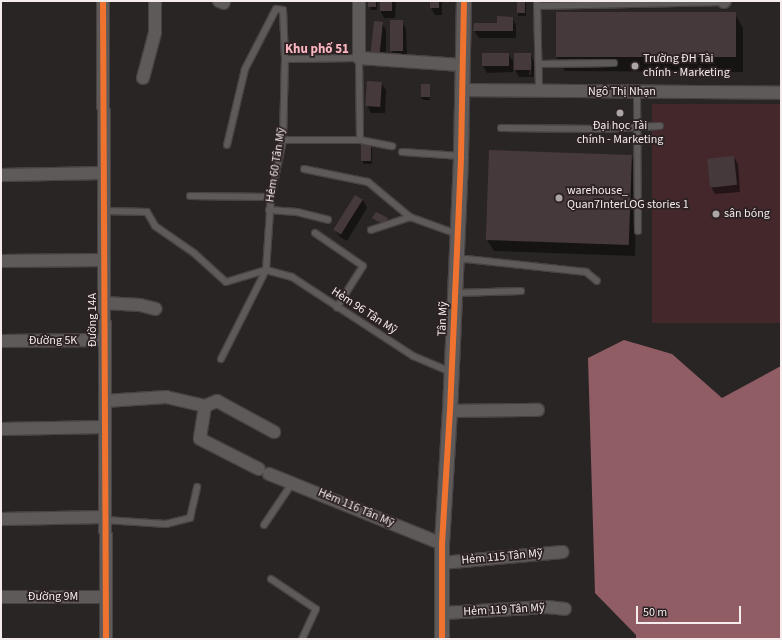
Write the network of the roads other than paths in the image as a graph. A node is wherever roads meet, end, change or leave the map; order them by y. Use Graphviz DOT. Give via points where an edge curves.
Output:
graph roads {
  1 [pos="103,1"];
  2 [pos="155,1"];
  3 [pos="359,1"];
  4 [pos="464,1"];
  5 [pos="724,2"];
  6 [pos="537,4"];
  7 [pos="359,58"];
  8 [pos="285,59"];
  9 [pos="614,63"];
  10 [pos="539,64"];
  11 [pos="461,65"];
  12 [pos="143,78"];
  13 [pos="463,90"];
  14 [pos="539,91"];
  15 [pos="637,92"];
  16 [pos="781,93"];
  17 [pos="638,125"];
  18 [pos="660,126"];
  19 [pos="501,128"];
  20 [pos="283,140"];
  21 [pos="360,140"];
  22 [pos="227,145"];
  23 [pos="392,146"];
  24 [pos="402,152"];
  25 [pos="461,156"];
  26 [pos="304,169"];
  27 [pos="104,174"];
  28 [pos="1,175"];
  29 [pos="190,196"];
  30 [pos="271,197"];
  31 [pos="269,210"];
  32 [pos="104,211"];
  33 [pos="410,217"];
  34 [pos="328,220"];
  35 [pos="371,230"];
  36 [pos="638,231"];
  37 [pos="316,233"];
  38 [pos="457,234"];
  39 [pos="104,260"];
  40 [pos="1,261"];
  41 [pos="456,261"];
  42 [pos="266,270"];
  43 [pos="597,281"];
  44 [pos="521,291"];
  45 [pos="455,293"];
  46 [pos="104,304"];
  47 [pos="338,307"];
  48 [pos="156,310"];
  49 [pos="104,340"];
  50 [pos="1,341"];
  51 [pos="221,359"];
  52 [pos="451,372"];
  53 [pos="105,401"];
  54 [pos="205,406"];
  55 [pos="538,410"];
  56 [pos="450,411"];
  57 [pos="105,427"];
  58 [pos="1,429"];
  59 [pos="274,432"];
  60 [pos="293,482"];
  61 [pos="197,487"];
  62 [pos="1,519"];
  63 [pos="105,519"];
  64 [pos="264,525"];
  65 [pos="442,544"];
  66 [pos="563,552"];
  67 [pos="442,562"];
  68 [pos="271,578"];
  69 [pos="1,597"];
  70 [pos="106,597"];
  71 [pos="565,609"];
  72 [pos="444,613"];
  73 [pos="106,639"];
  74 [pos="302,639"];
  75 [pos="442,639"];
  1 -- 27 [label="street, Đường 14A"];
  2 -- 12 [label="street" via="154,33"];
  3 -- 7 [label="street"];
  4 -- 11 [label="street, Tân Mỹ"];
  5 -- 6 [label="lane"];
  6 -- 10 [label="lane"];
  7 -- 8 [label="lane"];
  7 -- 11 [label="street"];
  7 -- 21 [label="lane"];
  8 -- 20 [label="lane, Hẻm 60 Tân Mỹ"];
  8 -- 22 [label="lane, Hẻm 60 Tân Mỹ" via="283,10 276,9 245,69"];
  9 -- 10 [label="lane"];
  10 -- 14 [label="lane"];
  11 -- 13 [label="street, Tân Mỹ"];
  13 -- 14 [label="street, Ngô Thị Nhạn"];
  13 -- 25 [label="street, Tân Mỹ"];
  14 -- 15 [label="street, Ngô Thị Nhạn"];
  15 -- 16 [label="street, Ngô Thị Nhạn"];
  15 -- 17 [label="lane"];
  17 -- 18 [label="lane"];
  17 -- 19 [label="lane" via="601,129"];
  17 -- 36 [label="lane"];
  20 -- 21 [label="lane"];
  20 -- 30 [label="lane, Hẻm 60 Tân Mỹ"];
  21 -- 23 [label="lane"];
  24 -- 25 [label="lane"];
  25 -- 38 [label="street, Tân Mỹ"];
  26 -- 33 [label="lane" via="368,182"];
  27 -- 28 [label="street"];
  27 -- 32 [label="street, Đường 14A"];
  29 -- 30 [label="lane"];
  30 -- 31 [label="lane, Hẻm 60 Tân Mỹ"];
  31 -- 34 [label="lane" via="297,212"];
  31 -- 42 [label="lane, Hẻm 60 Tân Mỹ"];
  32 -- 39 [label="street, Đường 14A"];
  32 -- 42 [label="lane" via="146,212 155,226 194,253 226,282"];
  33 -- 35 [label="lane"];
  33 -- 38 [label="lane"];
  37 -- 47 [label="lane" via="363,266"];
  38 -- 41 [label="street, Tân Mỹ"];
  39 -- 40 [label="street"];
  39 -- 46 [label="street, Đường 14A"];
  41 -- 43 [label="lane" via="466,259 586,272"];
  41 -- 45 [label="street, Tân Mỹ"];
  42 -- 47 [label="lane, Hẻm 96 Tân Mỹ" via="292,277"];
  42 -- 51 [label="lane"];
  44 -- 45 [label="lane"];
  45 -- 52 [label="street, Tân Mỹ"];
  46 -- 48 [label="street" via="140,305"];
  46 -- 49 [label="street, Đường 14A"];
  47 -- 52 [label="lane, Hẻm 96 Tân Mỹ" via="413,356"];
  49 -- 50 [label="street, Đường 5K"];
  49 -- 53 [label="street, Đường 14A"];
  52 -- 56 [label="street, Tân Mỹ"];
  53 -- 54 [label="street" via="166,397"];
  53 -- 57 [label="street, Đường 14A"];
  54 -- 59 [label="street" via="216,401"];
  54 -- 60 [label="street, Hẻm 116 Tân Mỹ" via="200,439 264,472"];
  55 -- 56 [label="street"];
  56 -- 65 [label="street, Tân Mỹ"];
  57 -- 58 [label="street"];
  57 -- 63 [label="street, Đường 14A"];
  60 -- 64 [label="lane"];
  60 -- 65 [label="street, Hẻm 116 Tân Mỹ"];
  61 -- 63 [label="lane" via="190,518 166,524"];
  62 -- 63 [label="street"];
  63 -- 70 [label="street, Đường 14A"];
  65 -- 67 [label="street, Tân Mỹ"];
  66 -- 67 [label="street, Hẻm 115 Tân Mỹ"];
  67 -- 72 [label="street, Tân Mỹ"];
  68 -- 74 [label="lane" via="316,609"];
  69 -- 70 [label="street, Đường 9M"];
  70 -- 73 [label="street, Đường 14A"];
  71 -- 72 [label="street, Hẻm 119 Tân Mỹ" via="547,607"];
  72 -- 75 [label="street, Tân Mỹ"];
}
